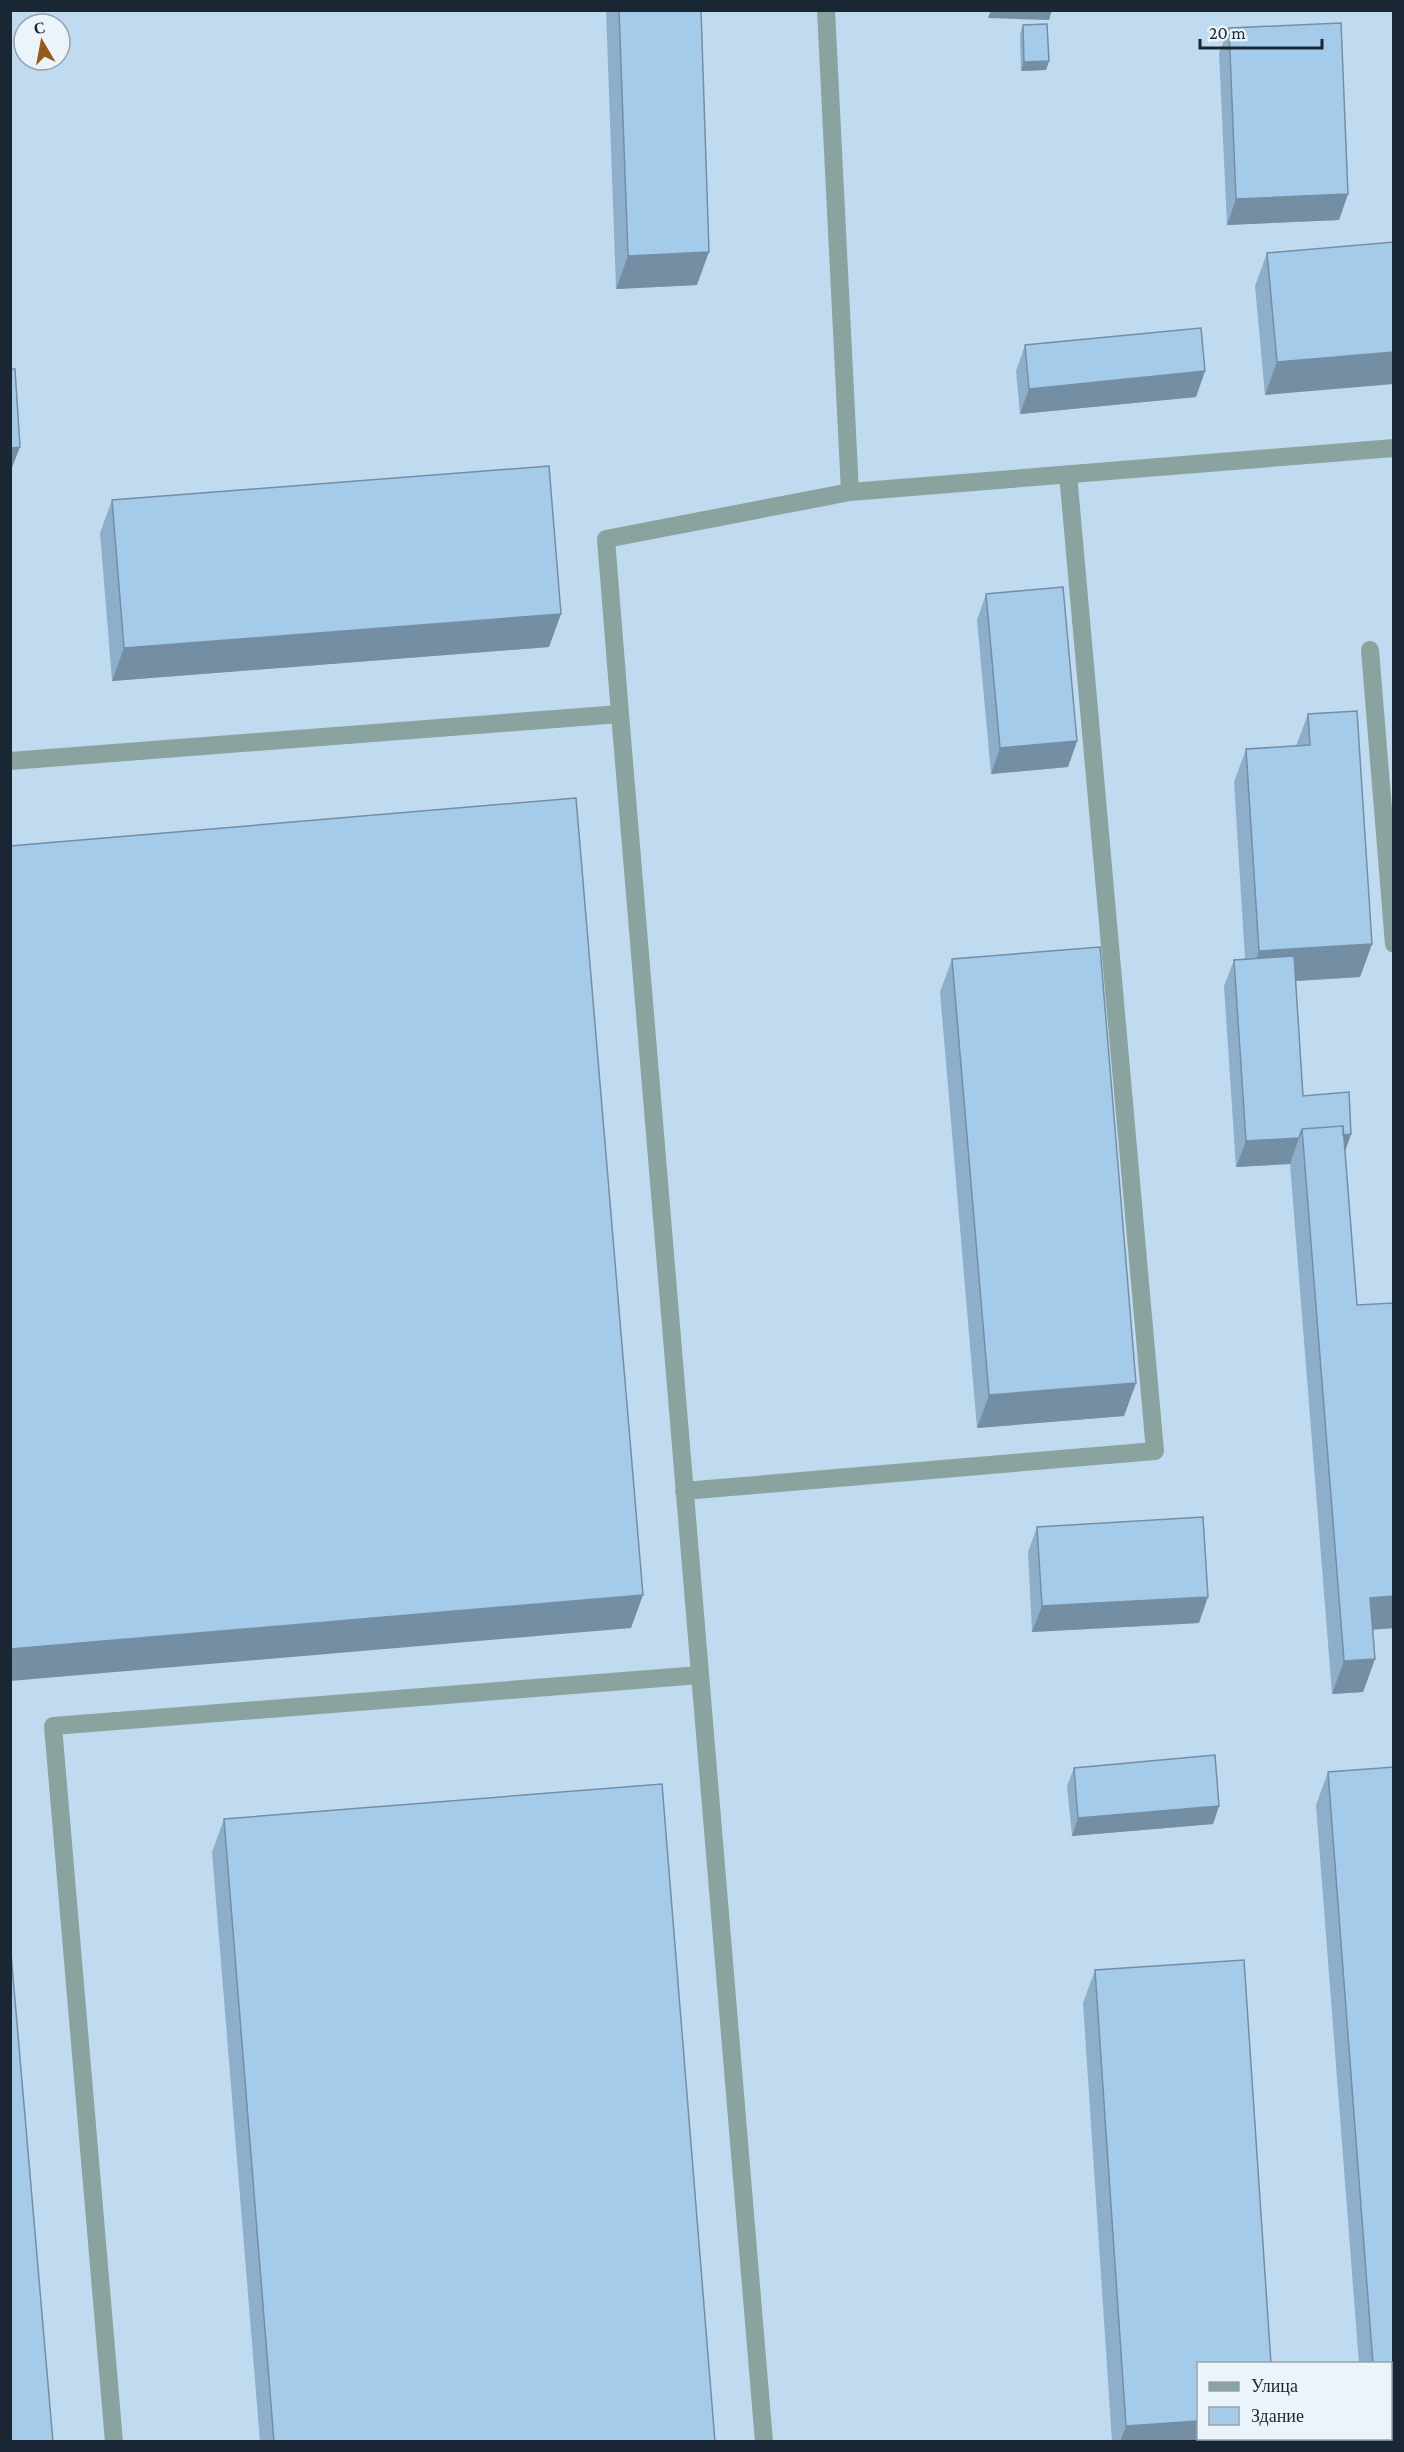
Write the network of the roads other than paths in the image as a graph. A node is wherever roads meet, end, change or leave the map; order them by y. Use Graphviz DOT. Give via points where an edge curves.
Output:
graph roads {
  1 [pos="826,10"];
  2 [pos="1394,448"];
  3 [pos="1068,474"];
  4 [pos="850,492"];
  5 [pos="1370,650"];
  6 [pos="620,714"];
  7 [pos="10,761"];
  8 [pos="1387,785"];
  9 [pos="1394,944"];
  10 [pos="684,1491"];
  11 [pos="700,1675"];
  12 [pos="114,2442"];
  13 [pos="764,2442"];
  1 -- 4 [label="lane"];
  2 -- 3 [label="lane"];
  3 -- 4 [label="lane"];
  3 -- 10 [label="lane" via="1155,1451"];
  4 -- 6 [label="lane" via="606,539"];
  5 -- 8 [label="lane"];
  6 -- 7 [label="lane"];
  6 -- 10 [label="lane"];
  8 -- 9 [label="lane"];
  10 -- 11 [label="lane"];
  11 -- 12 [label="lane" via="53,1725"];
  11 -- 13 [label="lane"];
}
